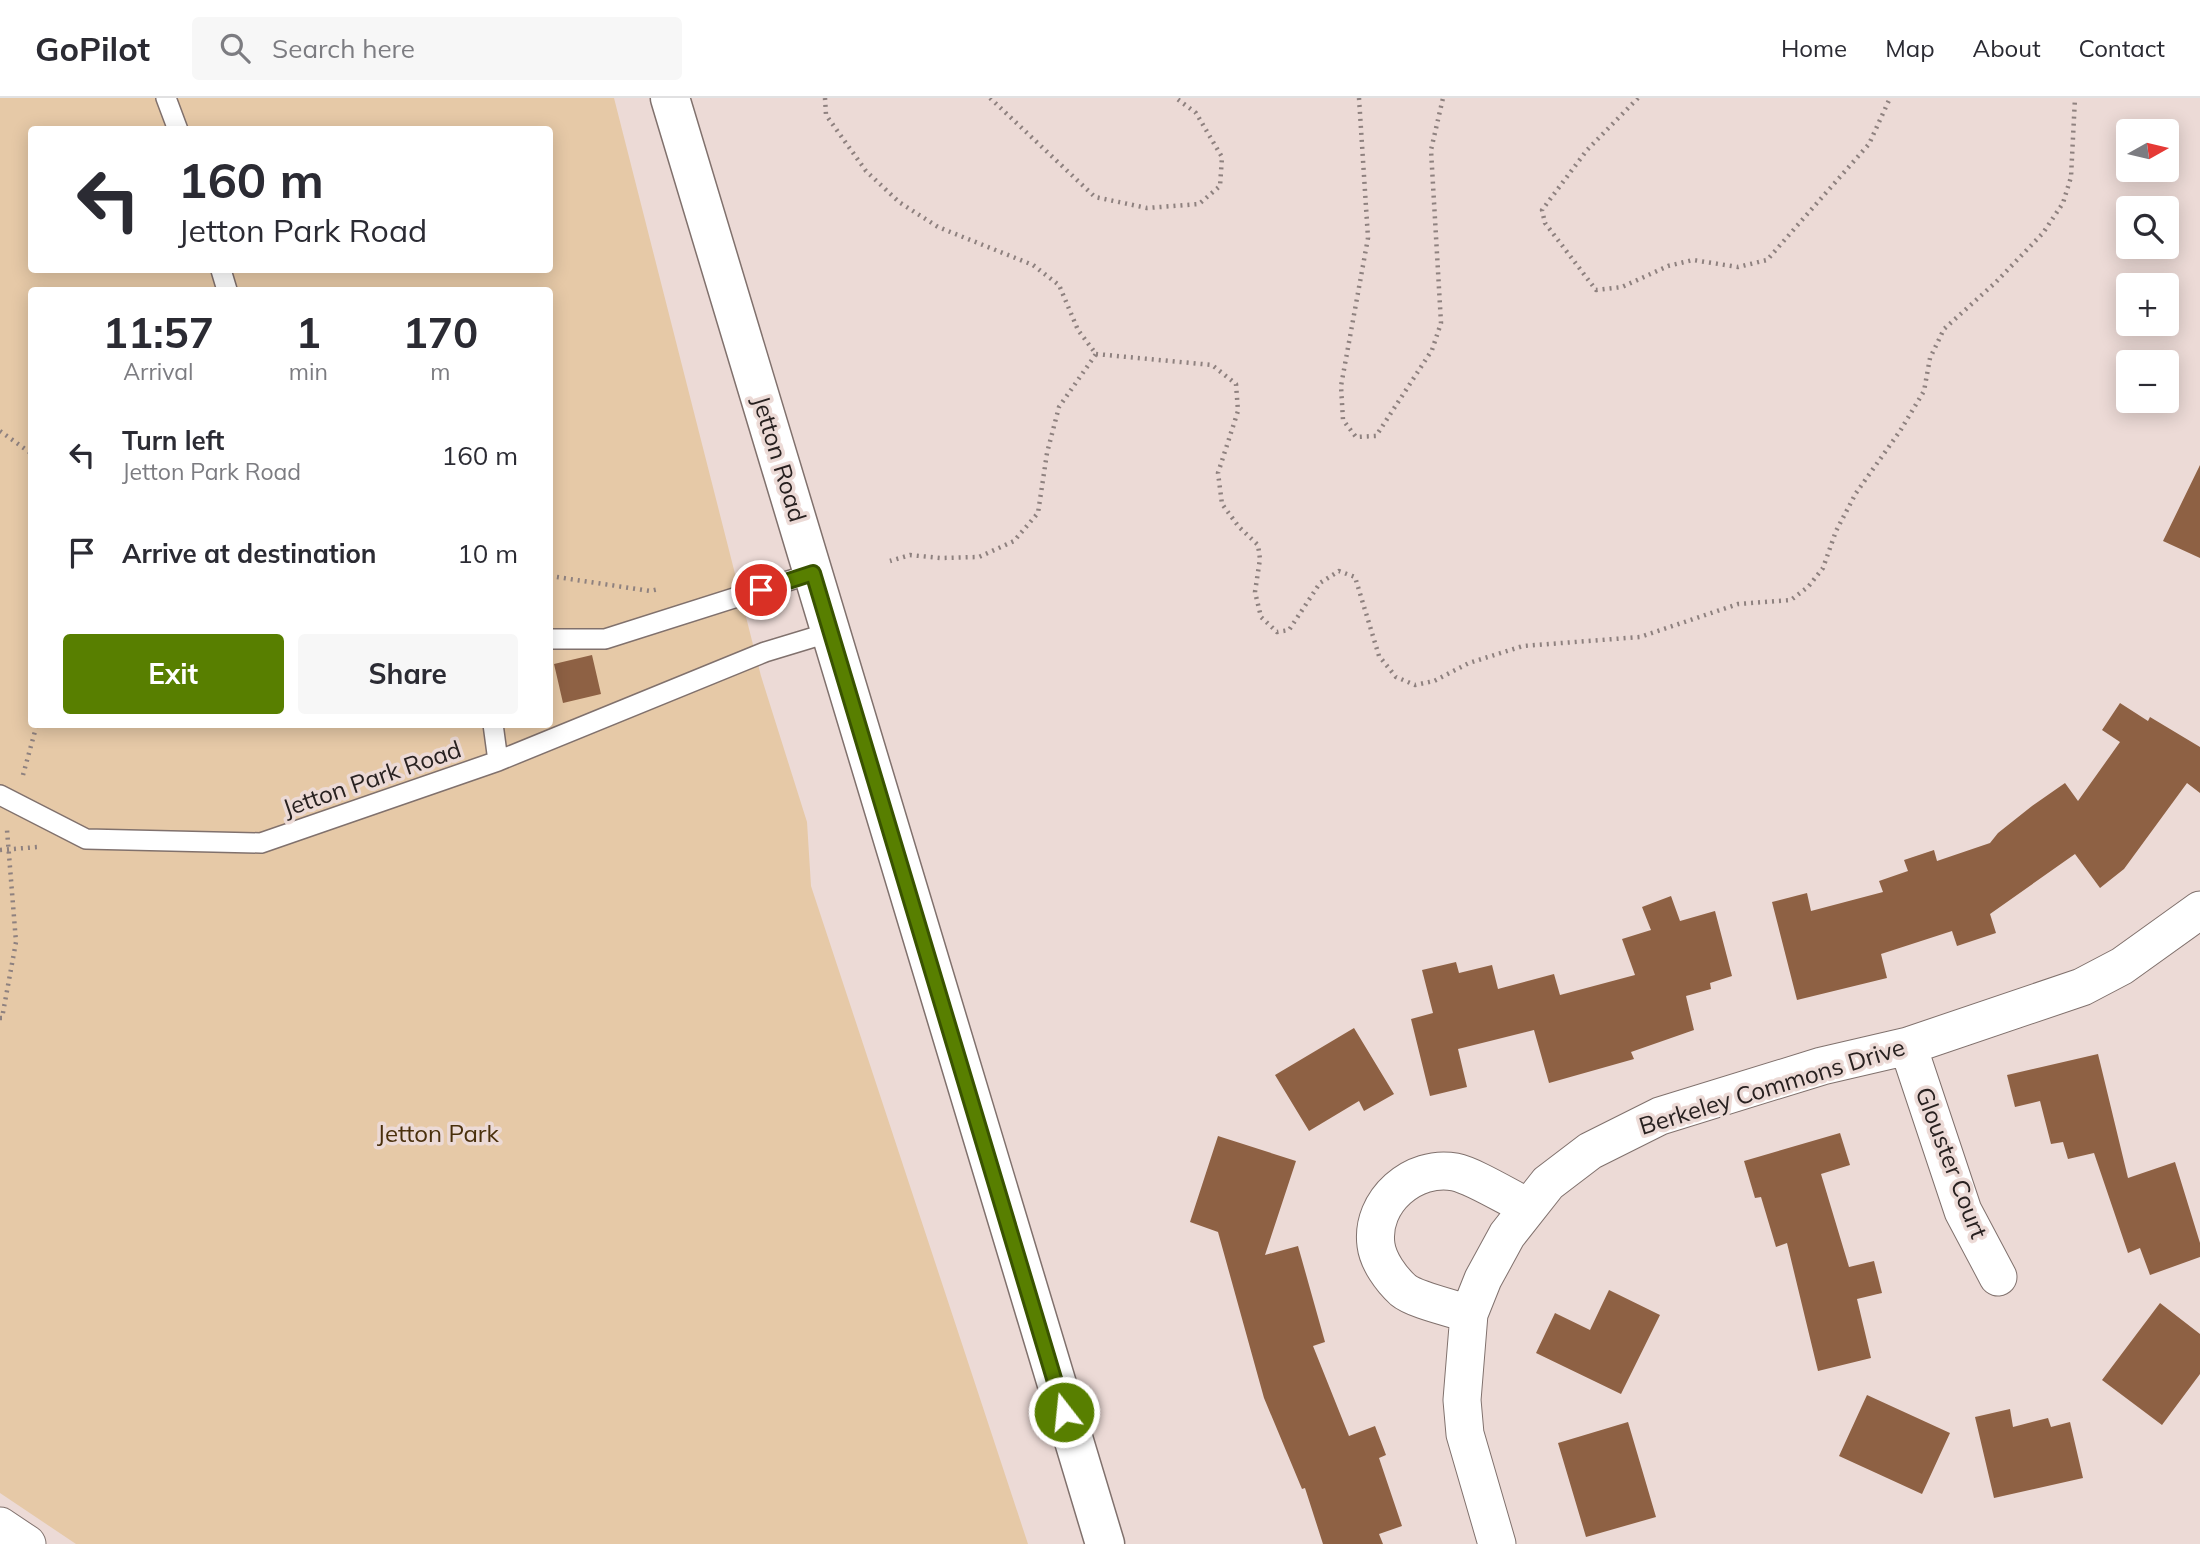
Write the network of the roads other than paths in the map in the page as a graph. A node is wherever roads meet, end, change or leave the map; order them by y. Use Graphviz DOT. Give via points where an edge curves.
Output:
graph roads {
  1 [pos="166,98"];
  2 [pos="670,98"];
  3 [pos="176,126"];
  4 [pos="813,573"];
  5 [pos="831,632"];
  6 [pos="553,639"];
  7 [pos="494,728"];
  8 [pos="498,761"];
  9 [pos="7,798"];
  10 [pos="2200,910"];
  11 [pos="1908,1046"];
  12 [pos="1528,1207"];
  13 [pos="1998,1277"];
  14 [pos="1469,1314"];
  15 [pos="0,1526"];
  16 [pos="27,1544"];
  17 [pos="1105,1544"];
  18 [pos="1497,1544"];
  1 -- 3 [label="lane"];
  2 -- 4 [label="street, Jetton Road"];
  4 -- 5 [label="street, Jetton Road"];
  4 -- 6 [label="lane" via="605,639"];
  5 -- 8 [label="lane, Jetton Park Road" via="765,652"];
  5 -- 17 [label="street, Jetton Road"];
  7 -- 8 [label="lane"];
  8 -- 9 [label="lane, Jetton Park Road" via="261,843 86,839"];
  10 -- 11 [label="street, Berkeley Commons Drive" via="2122,966 2082,987"];
  11 -- 12 [label="street, Berkeley Commons Drive" via="1822,1066 1660,1116 1590,1151 1548,1183"];
  11 -- 13 [label="street, Glouster Court" via="1963,1211"];
  12 -- 14 [label="street, Berkeley Commons Drive" via="1501,1246"];
  12 -- 14 [label="street" via="1456,1172 1432,1171 1406,1180 1391,1196 1379,1220 1376,1244 1384,1268 1405,1292"];
  14 -- 18 [label="street, Berkeley Commons Drive" via="1462,1400 1465,1434"];
  15 -- 16 [label="street"];
}
